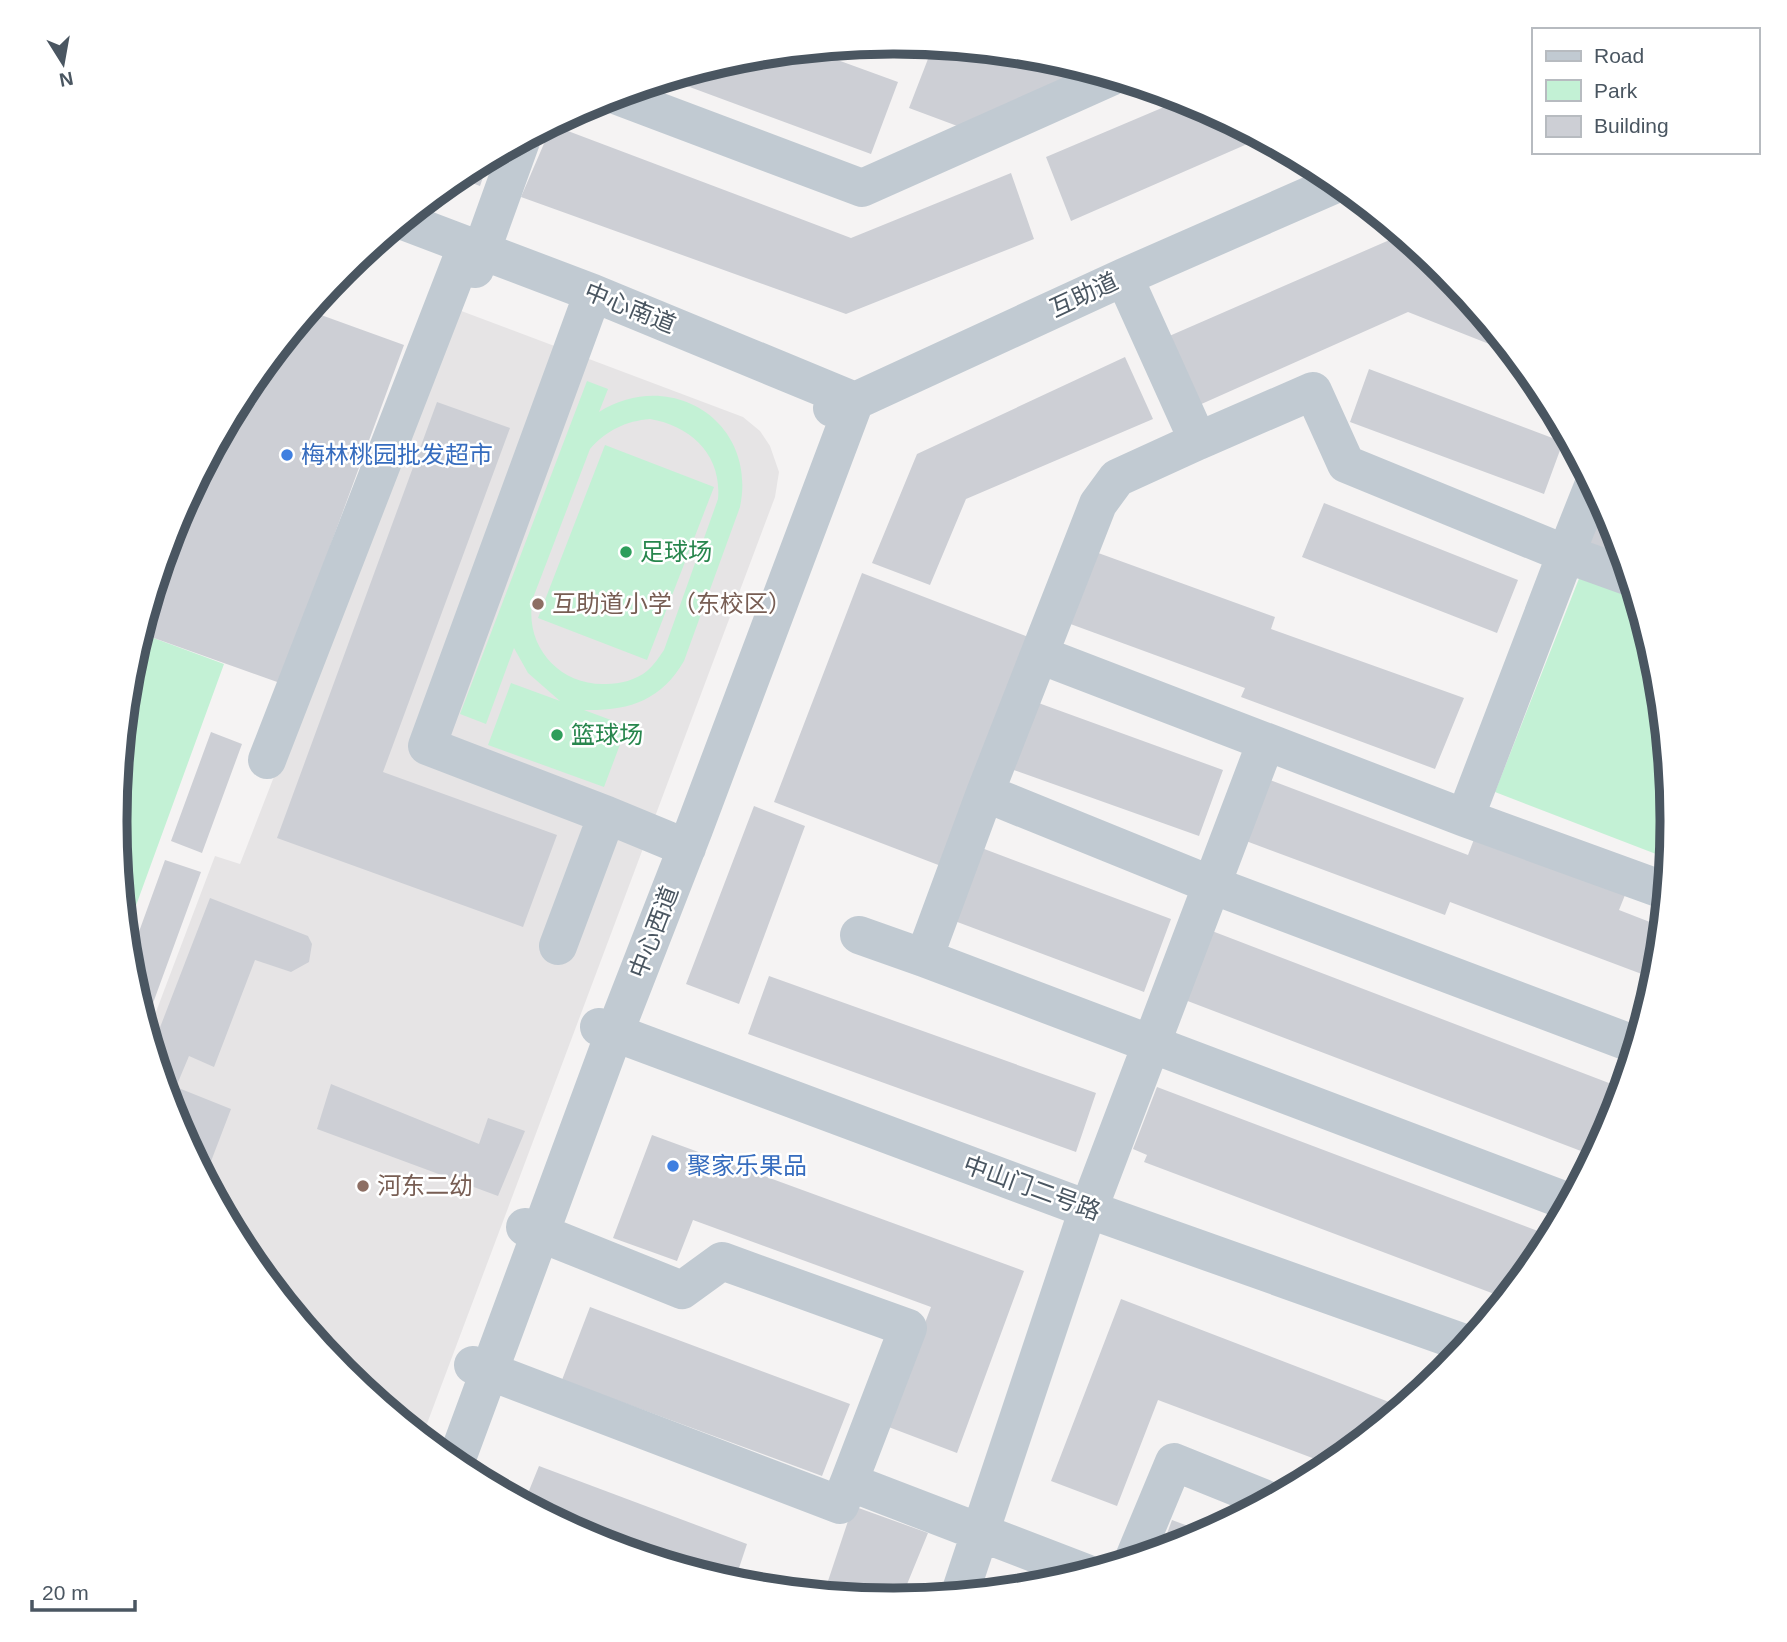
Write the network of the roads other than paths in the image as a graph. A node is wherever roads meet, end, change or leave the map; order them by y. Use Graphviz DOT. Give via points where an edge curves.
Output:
graph roads {
  1 [pos="1099,82"];
  2 [pos="631,101"];
  3 [pos="517,153"];
  4 [pos="1326,188"];
  5 [pos="412,225"];
  6 [pos="397,238"];
  7 [pos="471,257"];
  8 [pos="1124,277"];
  9 [pos="590,302"];
  10 [pos="843,405"];
  11 [pos="1198,441"];
  12 [pos="1588,498"];
  13 [pos="1566,554"];
  14 [pos="1620,574"];
  15 [pos="1040,655"];
  16 [pos="1266,742"];
  17 [pos="267,760"];
  18 [pos="985,793"];
  19 [pos="607,815"];
  20 [pos="1465,818"];
  21 [pos="678,844"];
  22 [pos="1212,885"];
  23 [pos="1657,888"];
  24 [pos="859,935"];
  25 [pos="558,946"];
  26 [pos="924,958"];
  27 [pos="604,1037"];
  28 [pos="1627,1042"];
  29 [pos="1151,1044"];
  30 [pos="1561,1199"];
  31 [pos="1086,1217"];
  32 [pos="533,1230"];
  33 [pos="1456,1341"];
  34 [pos="1444,1355"];
  35 [pos="481,1368"];
  36 [pos="445,1442"];
  37 [pos="458,1451"];
  38 [pos="849,1482"];
  39 [pos="1257,1496"];
  40 [pos="981,1533"];
  41 [pos="1138,1548"];
  42 [pos="1070,1567"];
  43 [pos="963,1584"];
  1 -- 2 [label="street" via="862,188"];
  3 -- 7 [label="street"];
  4 -- 8 [label="street, 互助道"];
  5 -- 7 [label="street, 中心南道"];
  6 -- 7 [label="street, 中心南道"];
  7 -- 9 [label="street, 中心南道"];
  7 -- 17 [label="street"];
  8 -- 10 [label="street, 互助道"];
  8 -- 11 [label="street"];
  9 -- 10 [label="street, 中心南道"];
  9 -- 19 [label="street" via="427,746"];
  10 -- 21 [label="street, 中心西道"];
  11 -- 13 [label="street" via="1313,391 1346,464"];
  11 -- 15 [label="street" via="1132,470 1107,489"];
  12 -- 13 [label="street"];
  13 -- 14 [label="street"];
  13 -- 20 [label="street"];
  15 -- 16 [label="street"];
  15 -- 18 [label="street"];
  16 -- 20 [label="street"];
  16 -- 22 [label="street"];
  18 -- 22 [label="street"];
  18 -- 26 [label="street"];
  19 -- 21 [label="street"];
  19 -- 25 [label="street"];
  20 -- 23 [label="street"];
  21 -- 27 [label="street, 中心西道"];
  22 -- 28 [label="street"];
  22 -- 29 [label="street"];
  24 -- 26 [label="street"];
  26 -- 29 [label="street"];
  27 -- 31 [label="street, 中山门二号路"];
  27 -- 32 [label="street, 中心西道"];
  29 -- 30 [label="street"];
  29 -- 31 [label="street"];
  31 -- 33 [label="street, 中山门二号路"];
  31 -- 34 [label="street, 中山门二号路"];
  31 -- 40 [label="street"];
  32 -- 35 [label="street, 中心西道"];
  32 -- 38 [label="street" via="682,1290 722,1261 908,1328"];
  35 -- 36 [label="street, 中心西道"];
  35 -- 37 [label="street, 中心西道"];
  35 -- 38 [label="street" via="841,1505"];
  38 -- 40 [label="street"];
  39 -- 41 [label="street" via="1174,1462"];
  40 -- 42 [label="street"];
  40 -- 43 [label="street"];
}
